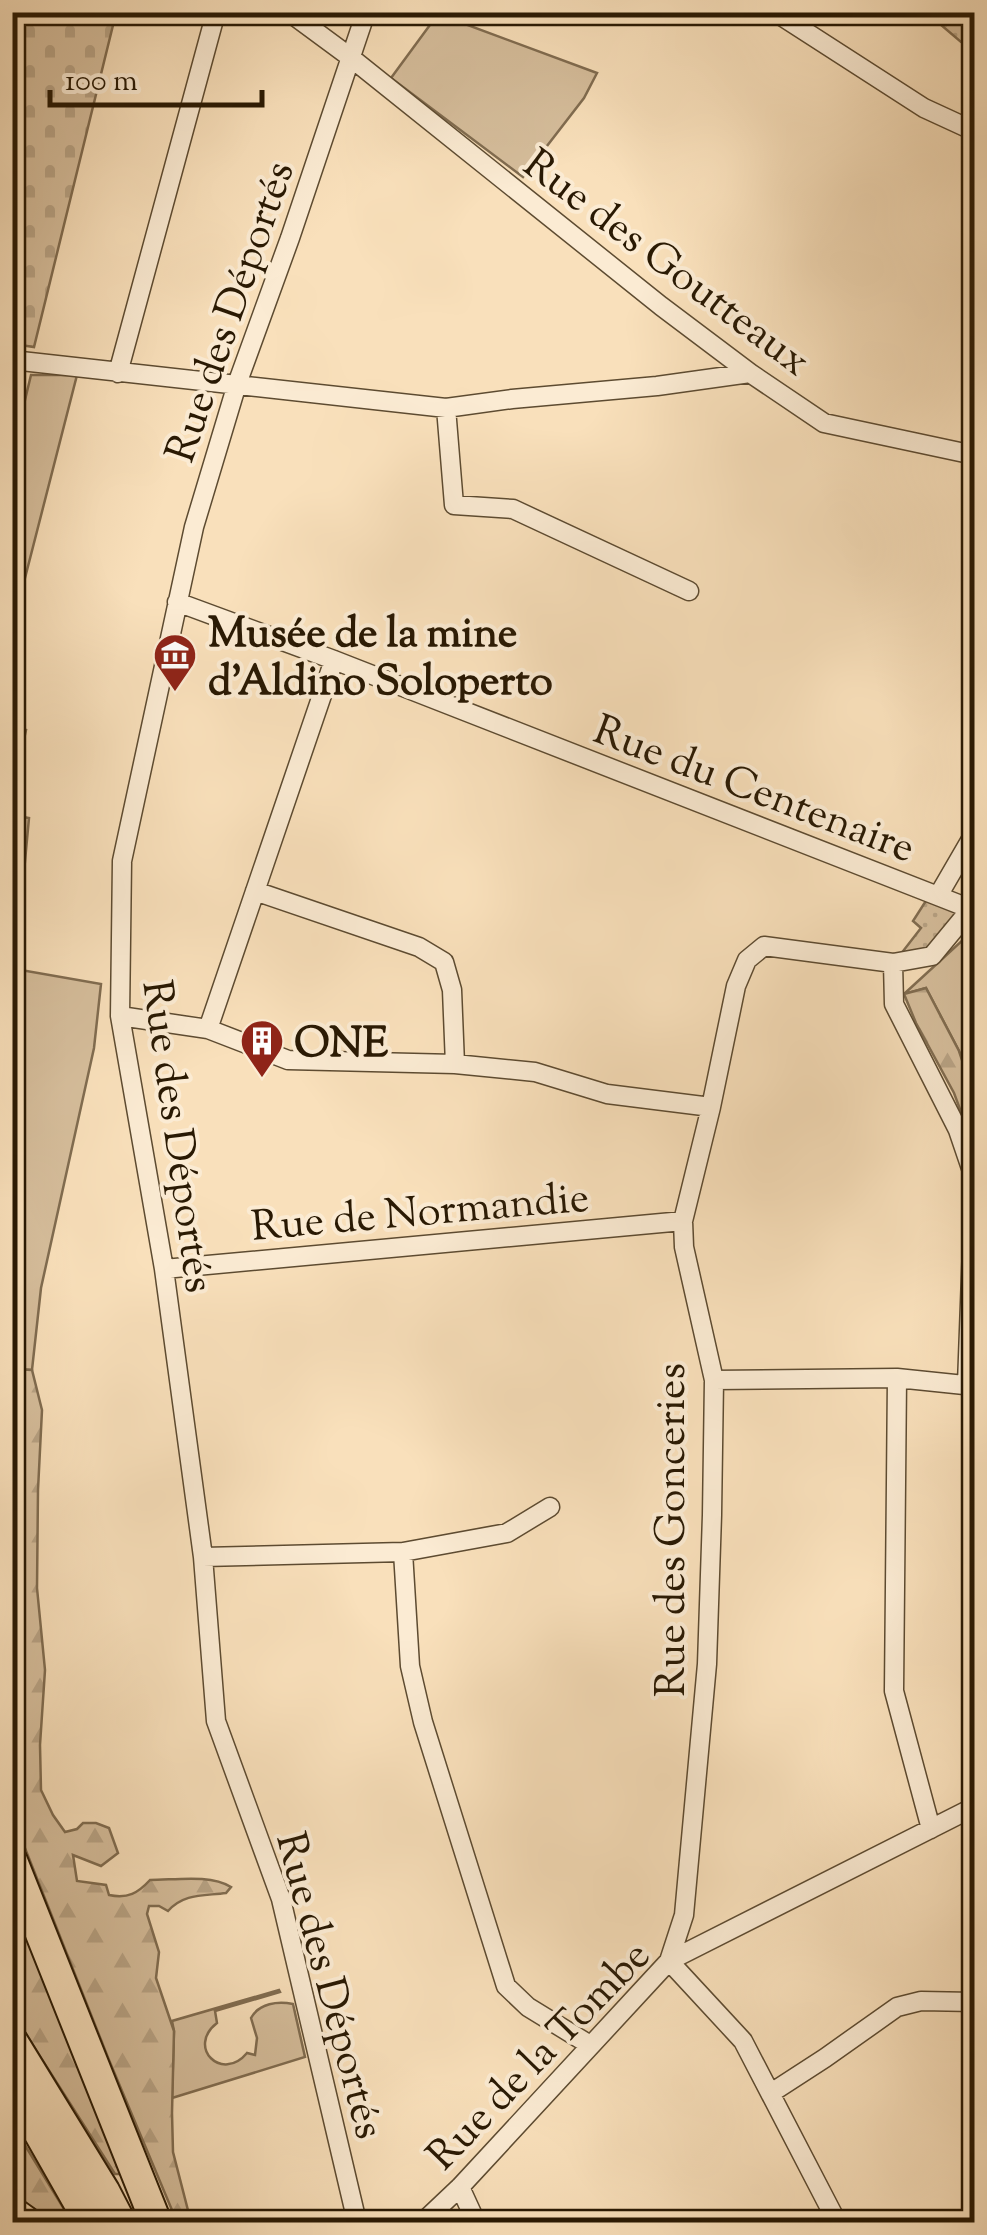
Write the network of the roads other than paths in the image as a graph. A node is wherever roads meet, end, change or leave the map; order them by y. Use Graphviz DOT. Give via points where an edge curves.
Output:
graph roads {
  1 [pos="216,12"];
  2 [pos="288,12"];
  3 [pos="366,12"];
  4 [pos="775,12"];
  5 [pos="350,58"];
  6 [pos="974,131"];
  7 [pos="12,360"];
  8 [pos="750,372"];
  9 [pos="118,373"];
  10 [pos="236,384"];
  11 [pos="446,408"];
  12 [pos="974,454"];
  13 [pos="689,590"];
  14 [pos="178,602"];
  15 [pos="334,660"];
  16 [pos="974,834"];
  17 [pos="254,891"];
  18 [pos="938,896"];
  19 [pos="973,907"];
  20 [pos="894,963"];
  21 [pos="120,1016"];
  22 [pos="208,1030"];
  23 [pos="455,1064"];
  24 [pos="711,1107"];
  25 [pos="974,1177"];
  26 [pos="974,1194"];
  27 [pos="683,1221"];
  28 [pos="164,1270"];
  29 [pos="897,1378"];
  30 [pos="714,1380"];
  31 [pos="971,1384"];
  32 [pos="550,1507"];
  33 [pos="402,1552"];
  34 [pos="203,1557"];
  35 [pos="974,1807"];
  36 [pos="930,1829"];
  37 [pos="12,1861"];
  38 [pos="669,1962"];
  39 [pos="974,2002"];
  40 [pos="12,2042"];
  41 [pos="590,2045"];
  42 [pos="12,2091"];
  43 [pos="771,2093"];
  44 [pos="460,2187"];
  45 [pos="12,2212"];
  46 [pos="26,2222"];
  47 [pos="90,2222"];
  48 [pos="120,2222"];
  49 [pos="156,2222"];
  50 [pos="357,2222"];
  51 [pos="423,2222"];
  52 [pos="476,2222"];
  53 [pos="837,2222"];
  1 -- 9 [label="street"];
  2 -- 5 [label="street, Rue des Goutteaux"];
  3 -- 5 [label="street, Rue des Déportés"];
  4 -- 6 [label="street" via="924,108"];
  5 -- 8 [label="street, Rue des Goutteaux"];
  5 -- 10 [label="street, Rue des Déportés"];
  7 -- 9 [label="street"];
  8 -- 11 [label="street"];
  8 -- 12 [label="street, Rue des Goutteaux" via="824,423"];
  9 -- 10 [label="street"];
  10 -- 11 [label="street"];
  10 -- 14 [label="street, Rue des Déportés"];
  11 -- 13 [label="street" via="454,504 513,508"];
  14 -- 15 [label="street, Rue du Centenaire"];
  14 -- 21 [label="street, Rue des Déportés" via="122,861"];
  15 -- 17 [label="street"];
  15 -- 18 [label="street, Rue du Centenaire"];
  16 -- 18 [label="street"];
  17 -- 22 [label="street"];
  17 -- 23 [label="street" via="419,946 444,962"];
  18 -- 19 [label="street, Rue du Centenaire"];
  19 -- 20 [label="street" via="932,956"];
  20 -- 24 [label="street, Rue des Gonceries" via="764,946 746,960"];
  20 -- 25 [label="street" via="894,1004 958,1130"];
  21 -- 22 [label="street"];
  21 -- 28 [label="street, Rue des Déportés"];
  22 -- 23 [label="street" via="288,1060"];
  23 -- 24 [label="street" via="536,1072 607,1094"];
  24 -- 27 [label="street, Rue des Gonceries"];
  26 -- 31 [label="street"];
  27 -- 28 [label="street, Rue de Normandie"];
  27 -- 30 [label="street, Rue des Gonceries"];
  28 -- 34 [label="street, Rue des Déportés"];
  29 -- 30 [label="street"];
  29 -- 31 [label="street"];
  29 -- 36 [label="street" via="894,1691"];
  30 -- 38 [label="street, Rue des Gonceries" via="708,1664 684,1914"];
  32 -- 33 [label="street" via="506,1532"];
  33 -- 34 [label="street"];
  33 -- 41 [label="street" via="410,1666 423,1722 506,1986"];
  34 -- 50 [label="street, Rue des Déportés" via="216,1721 282,1899"];
  35 -- 36 [label="street, Rue de la Tombe"];
  36 -- 38 [label="street, Rue de la Tombe"];
  37 -- 49 [label="highway"];
  38 -- 41 [label="street, Rue de la Tombe"];
  38 -- 43 [label="street" via="743,2041"];
  39 -- 43 [label="street" via="898,2007"];
  40 -- 48 [label="highway"];
  41 -- 44 [label="street, Rue de la Tombe"];
  42 -- 47 [label="highway"];
  43 -- 53 [label="street"];
  44 -- 51 [label="street, Rue de la Tombe"];
  44 -- 52 [label="street"];
  45 -- 46 [label="highway"];
}
